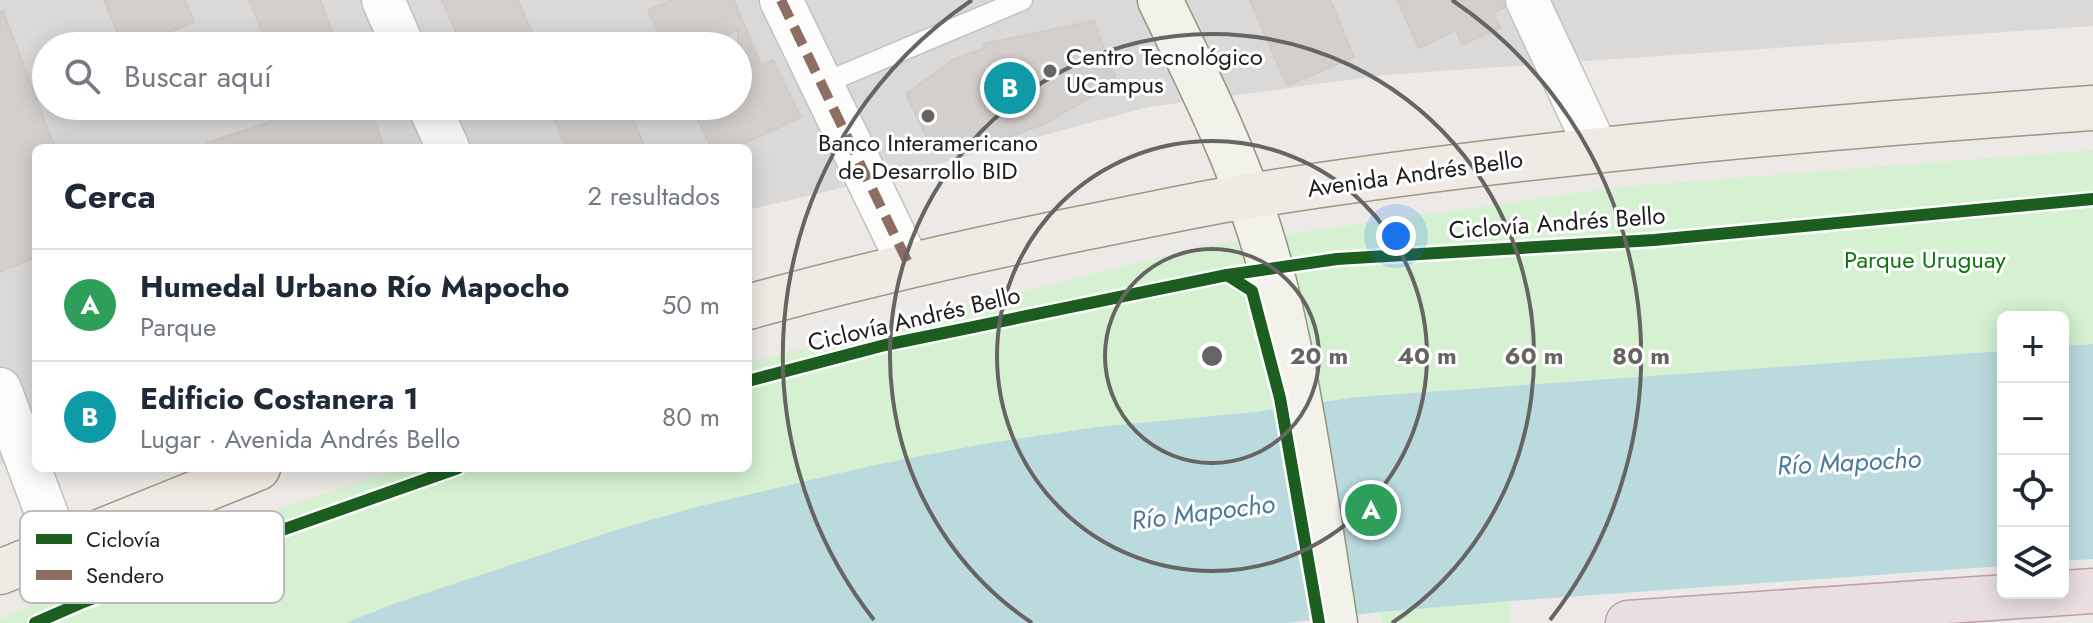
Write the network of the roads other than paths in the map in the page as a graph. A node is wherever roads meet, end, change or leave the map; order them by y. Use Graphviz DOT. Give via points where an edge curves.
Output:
graph roads {
  1 [pos="383,0"];
  2 [pos="781,0"];
  3 [pos="1022,0"];
  4 [pos="1160,0"];
  5 [pos="1527,0"];
  6 [pos="397,32"];
  7 [pos="822,84"];
  8 [pos="2093,108"];
  9 [pos="435,120"];
  10 [pos="446,144"];
  11 [pos="1597,150"];
  12 [pos="1248,196"];
  13 [pos="909,265"];
  14 [pos="752,306"];
  15 [pos="0,389"];
  16 [pos="248,472"];
  17 [pos="46,511"];
  18 [pos="150,511"];
  19 [pos="20,564"];
  20 [pos="0,572"];
  21 [pos="2093,591"];
  22 [pos="1335,623"];
  23 [pos="1628,623"];
  1 -- 6 [label="street"];
  2 -- 7 [label="street"];
  3 -- 7 [label="lane"];
  4 -- 12 [label="main road"];
  5 -- 11 [label="street"];
  7 -- 13 [label="street"];
  8 -- 11 [label="main road, Avenida Andrés Bello"];
  9 -- 10 [label="street"];
  11 -- 12 [label="main road, Avenida Andrés Bello"];
  12 -- 13 [label="main road, Avenida Andrés Bello"];
  12 -- 22 [label="main road" via="1276,287"];
  13 -- 14 [label="main road, Avenida Andrés Bello"];
  15 -- 17 [label="street"];
  16 -- 18 [label="main road"];
  19 -- 20 [label="main road"];
  21 -- 23 [label="highway"];
}
